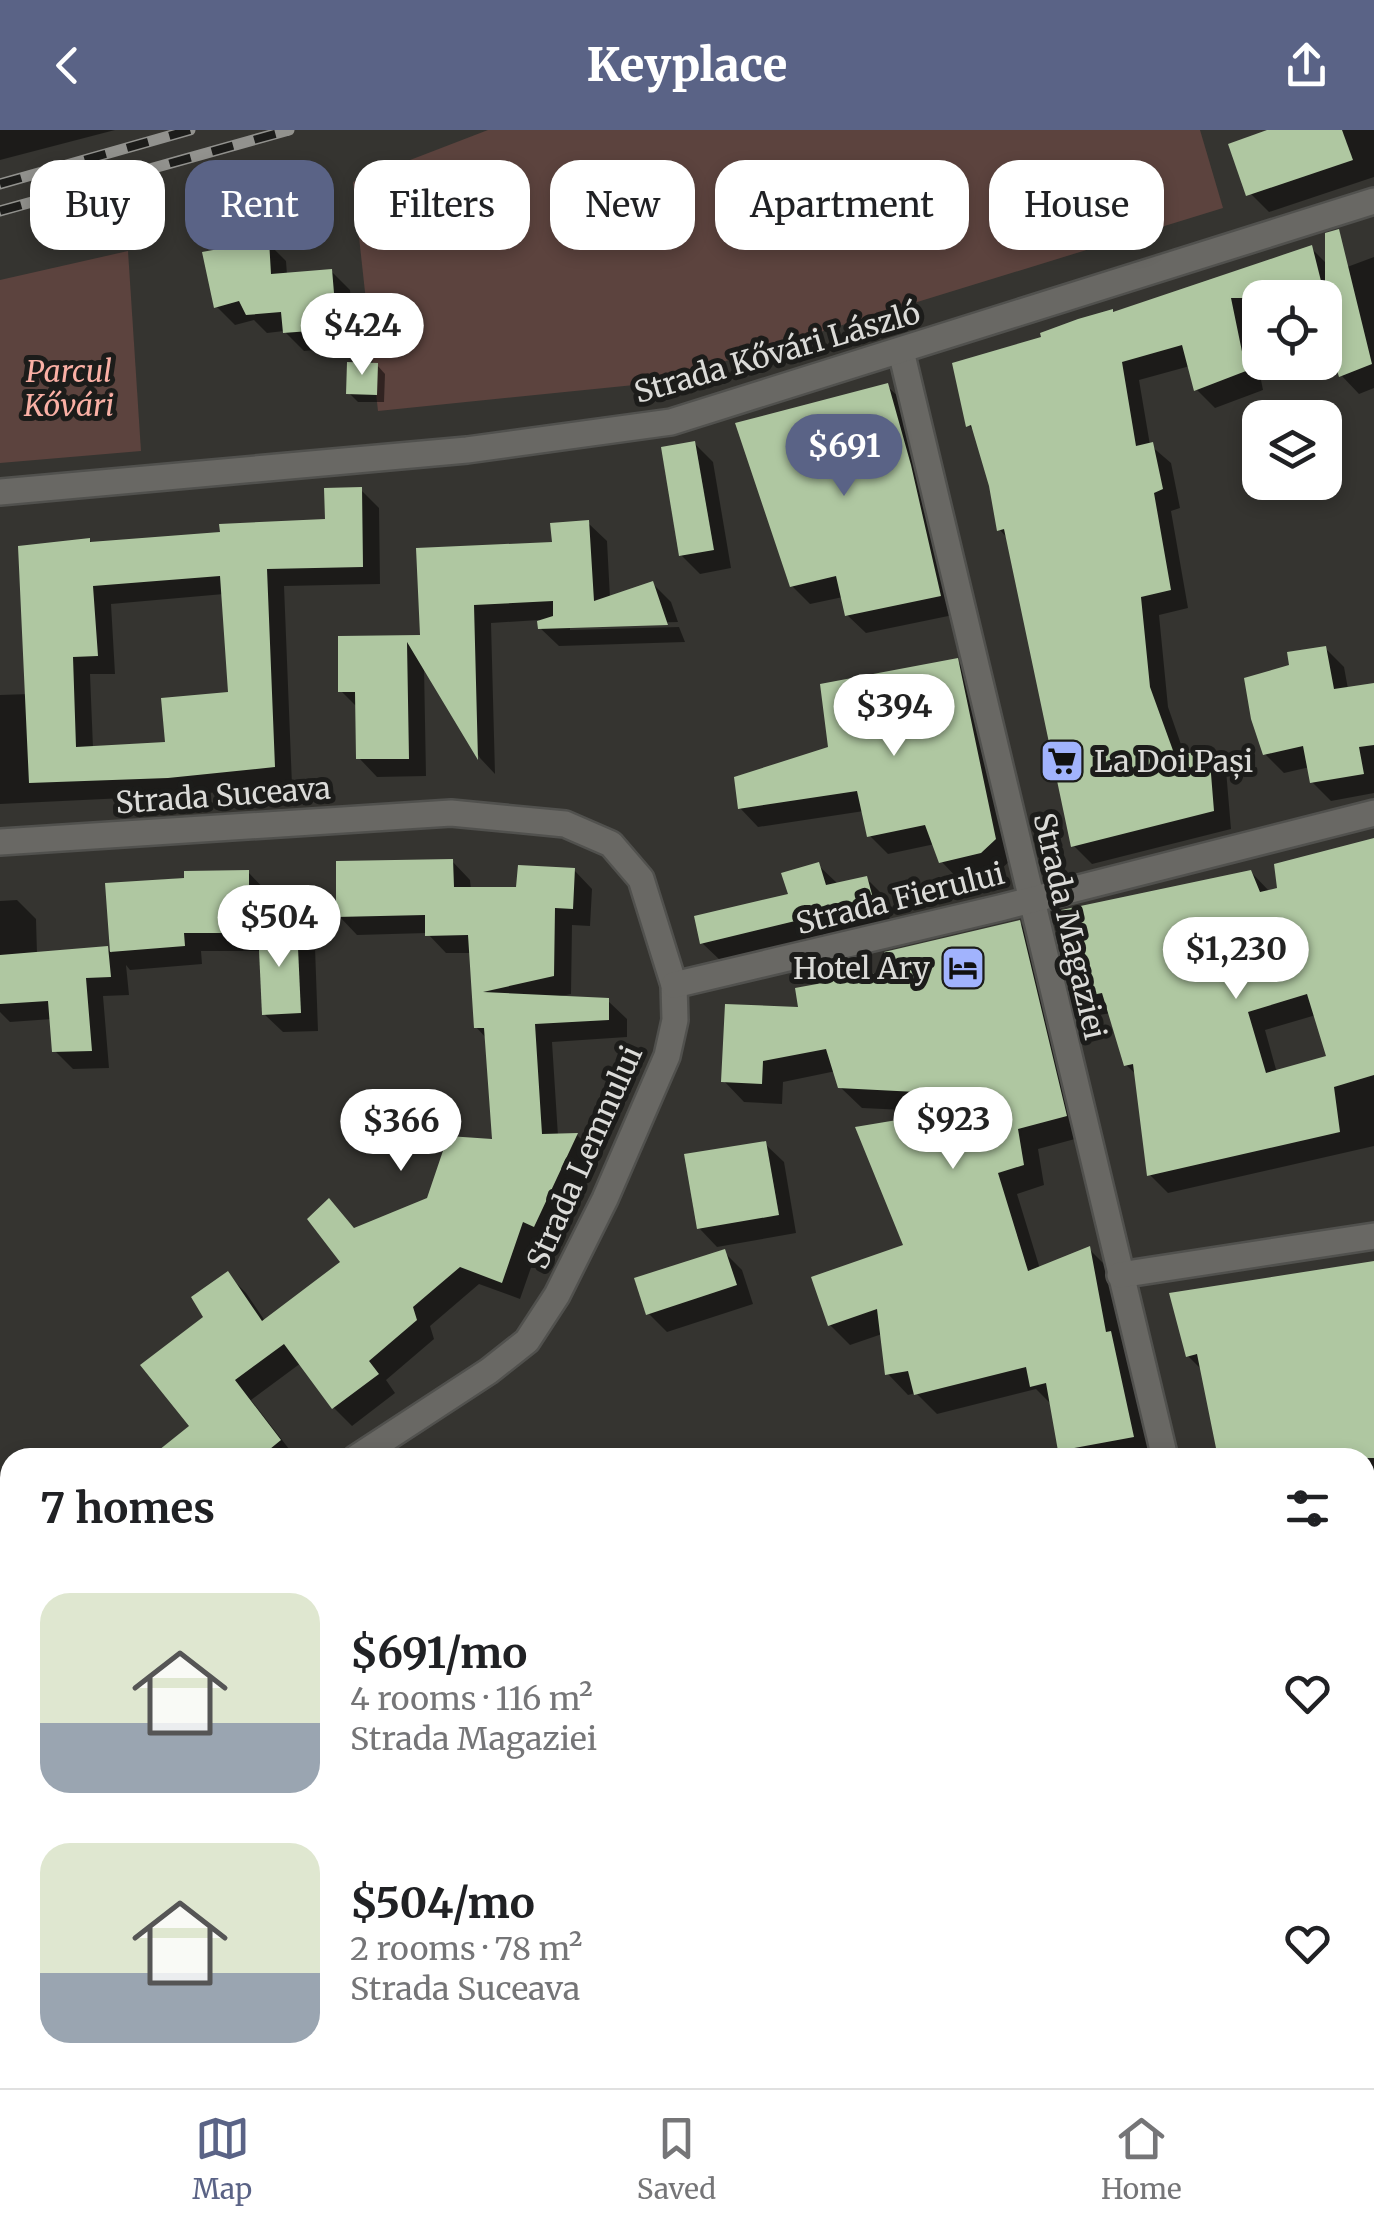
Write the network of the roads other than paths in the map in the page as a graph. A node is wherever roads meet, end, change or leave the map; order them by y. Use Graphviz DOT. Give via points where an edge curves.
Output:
graph roads {
  1 [pos="1374,201"];
  2 [pos="901,351"];
  3 [pos="0,492"];
  4 [pos="451,813"];
  5 [pos="1374,813"];
  6 [pos="0,842"];
  7 [pos="1030,900"];
  8 [pos="674,985"];
  9 [pos="1374,1236"];
  10 [pos="1120,1275"];
  11 [pos="371,1448"];
  12 [pos="1163,1448"];
  1 -- 2 [label="street, Strada Kővári László"];
  2 -- 3 [label="street, Strada Kővári László" via="671,422 467,450"];
  2 -- 7 [label="street, Strada Magaziei"];
  4 -- 6 [label="street, Strada Suceava"];
  4 -- 8 [label="street, Strada Lemnului" via="565,824 611,844 640,879"];
  5 -- 7 [label="street, Strada Fierului"];
  7 -- 8 [label="street, Strada Fierului"];
  7 -- 10 [label="street, Strada Magaziei"];
  8 -- 11 [label="street, Strada Lemnului" via="666,1056 605,1199 527,1341"];
  9 -- 10 [label="street"];
  10 -- 12 [label="street, Strada Magaziei"];
}
